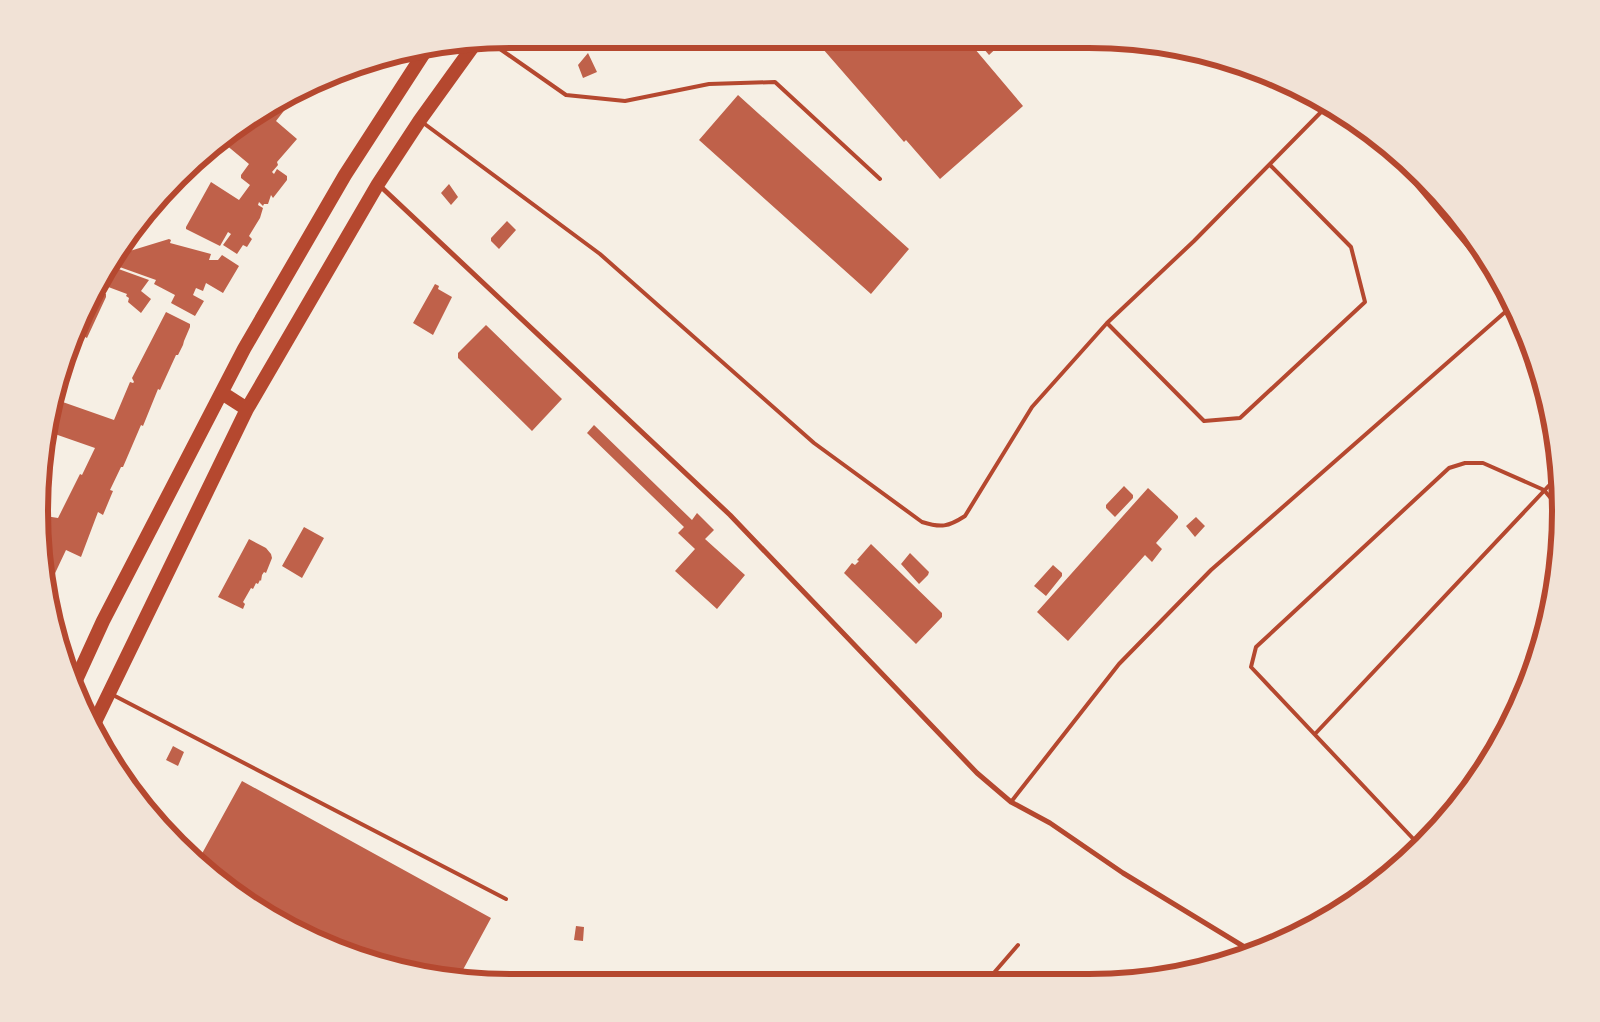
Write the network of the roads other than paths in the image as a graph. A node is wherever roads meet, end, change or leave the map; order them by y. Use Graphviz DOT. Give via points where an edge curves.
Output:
graph roads {
  1 [pos="499,48"];
  2 [pos="471,49"];
  3 [pos="422,56"];
  4 [pos="1322,111"];
  5 [pos="420,120"];
  6 [pos="1270,165"];
  7 [pos="1410,177"];
  8 [pos="880,180"];
  9 [pos="378,184"];
  10 [pos="1474,253"];
  11 [pos="1507,310"];
  12 [pos="1107,323"];
  13 [pos="222,394"];
  14 [pos="247,409"];
  15 [pos="1552,482"];
  16 [pos="1544,490"];
  17 [pos="1552,500"];
  18 [pos="78,675"];
  19 [pos="108,693"];
  20 [pos="96,719"];
  21 [pos="1314,734"];
  22 [pos="1011,802"];
  23 [pos="1415,841"];
  24 [pos="506,898"];
  25 [pos="1018,945"];
  26 [pos="1245,947"];
  27 [pos="993,974"];
  1 -- 8 [label="lane" via="566,95 625,101 709,84 775,82"];
  2 -- 5 [label="highway"];
  3 -- 13 [label="highway" via="345,175"];
  4 -- 6 [label="lane"];
  5 -- 9 [label="highway"];
  5 -- 12 [label="lane" via="600,254 814,443 922,522 950,525 965,516 1032,407"];
  6 -- 12 [label="lane"];
  6 -- 12 [label="lane" via="1351,247 1365,302 1240,418 1204,421"];
  7 -- 10 [label="street"];
  9 -- 14 [label="highway"];
  9 -- 22 [label="street" via="730,515 977,773"];
  11 -- 22 [label="lane" via="1211,570 1119,664"];
  13 -- 14 [label="highway"];
  13 -- 18 [label="highway" via="103,621"];
  14 -- 19 [label="highway"];
  15 -- 16 [label="lane"];
  16 -- 17 [label="lane"];
  16 -- 21 [label="lane"];
  16 -- 21 [label="lane" via="1482,463 1465,463 1449,468 1256,647 1251,667"];
  19 -- 20 [label="highway"];
  19 -- 24 [label="lane"];
  21 -- 23 [label="lane"];
  22 -- 26 [label="street" via="1050,823 1123,874"];
  25 -- 27 [label="lane"];
}
